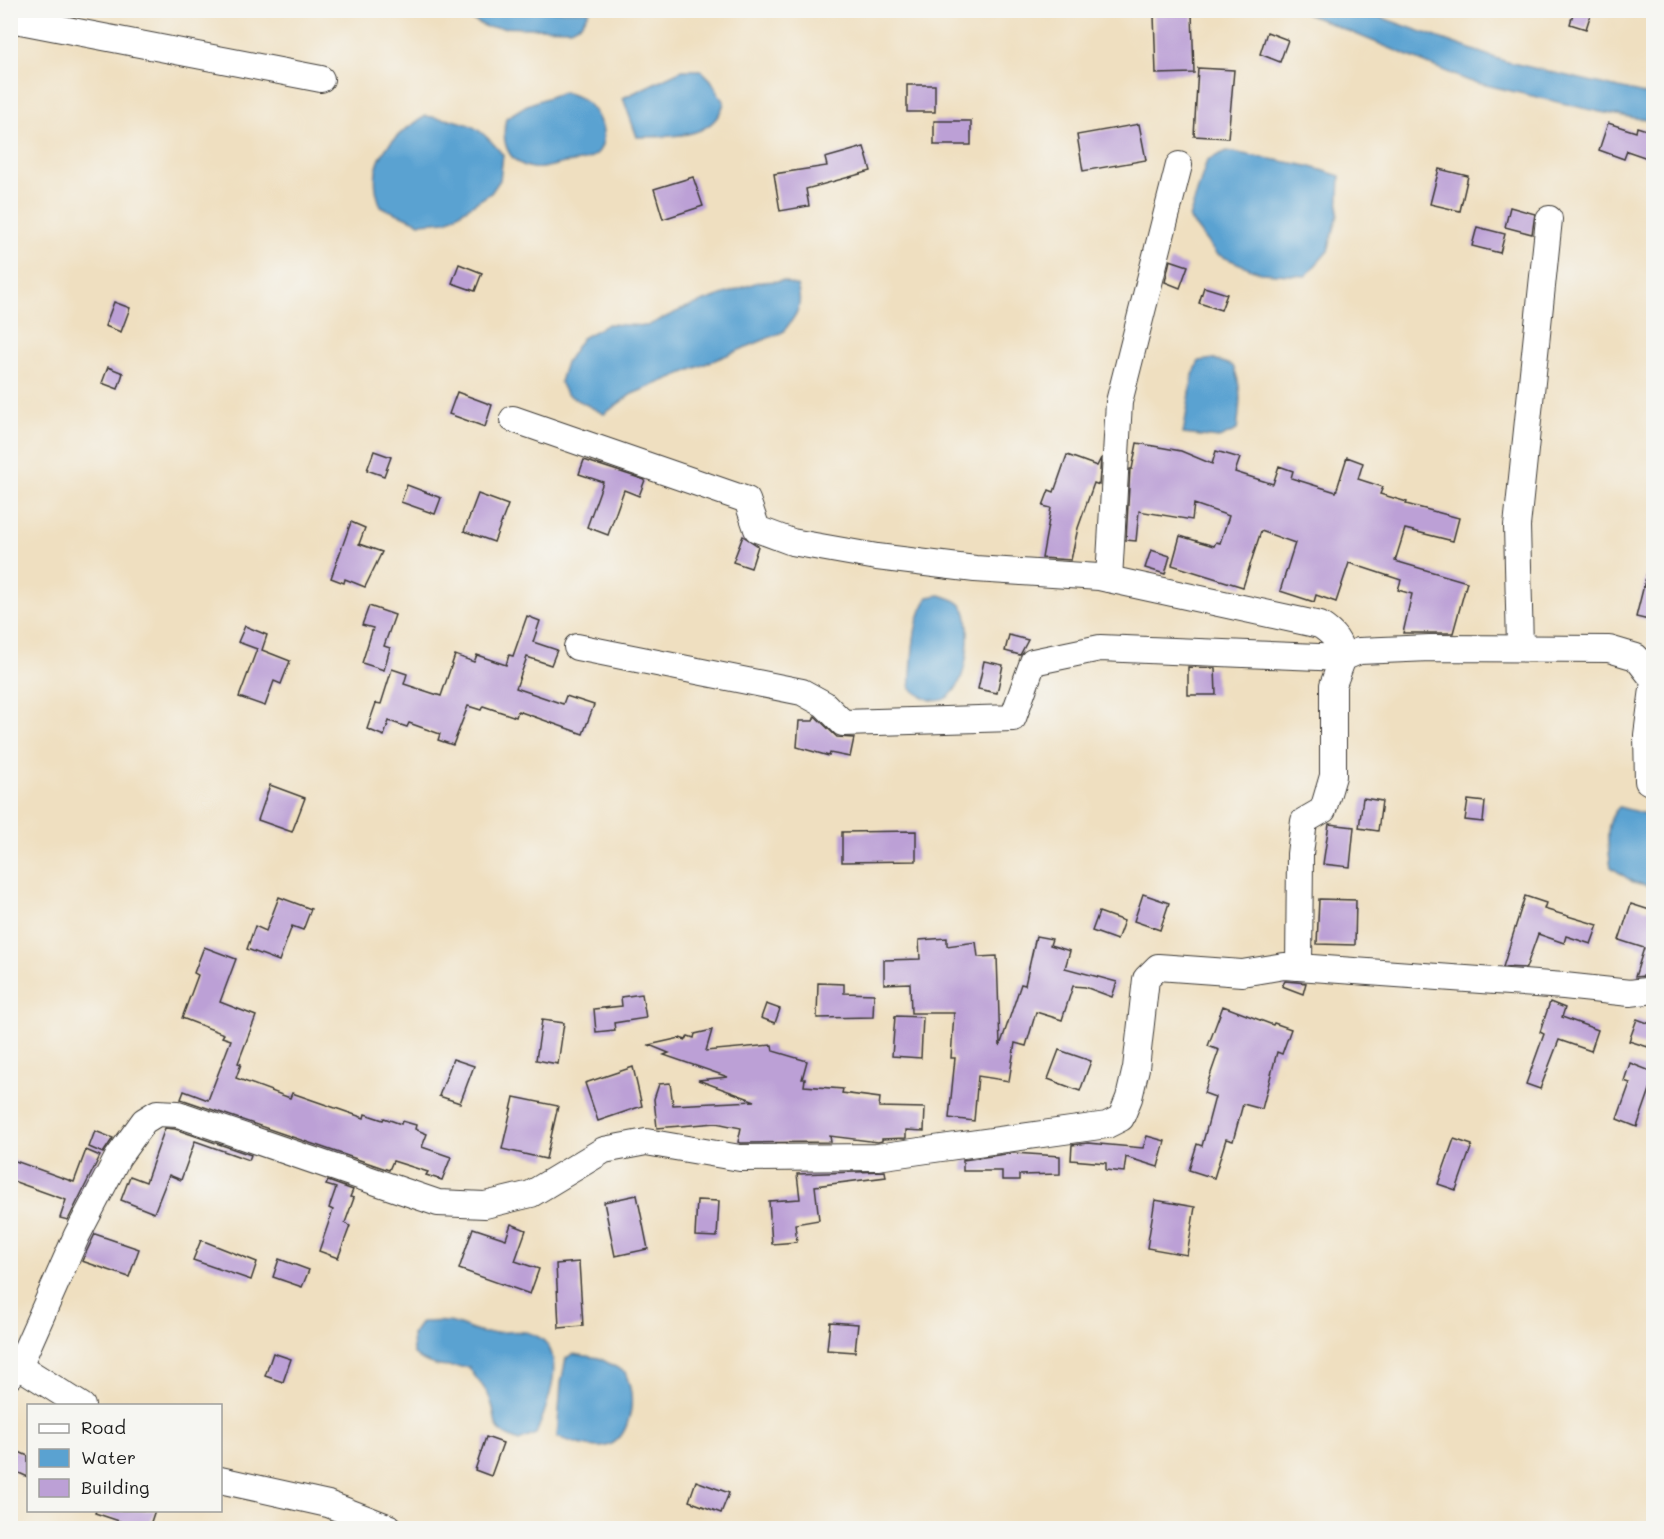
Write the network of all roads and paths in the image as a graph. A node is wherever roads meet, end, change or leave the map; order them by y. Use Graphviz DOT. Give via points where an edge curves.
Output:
graph roads {
  1 [pos="10,19"];
  2 [pos="321,79"];
  3 [pos="1179,165"];
  4 [pos="1549,219"];
  5 [pos="513,419"];
  6 [pos="1108,579"];
  7 [pos="577,647"];
  8 [pos="1520,647"];
  9 [pos="1343,658"];
  10 [pos="1653,680"];
  11 [pos="1653,784"];
  12 [pos="1299,967"];
  13 [pos="1653,990"];
  14 [pos="15,1371"];
  15 [pos="78,1404"];
  16 [pos="222,1480"];
  17 [pos="390,1528"];
  1 -- 2 [label="street"];
  3 -- 6 [label="street" via="1119,402"];
  4 -- 8 [label="street" via="1517,526"];
  5 -- 6 [label="street" via="747,500 758,529 792,542 975,569"];
  6 -- 9 [label="street" via="1320,625 1333,634"];
  7 -- 9 [label="street" via="802,692 824,704 843,723 1013,718 1033,662 1100,648"];
  8 -- 9 [label="street" via="1359,651"];
  8 -- 10 [label="street" via="1609,649 1636,657"];
  9 -- 12 [label="street" via="1333,685 1333,776 1323,810 1305,821 1300,854"];
  10 -- 11 [label="street" via="1647,735 1648,781"];
  12 -- 13 [label="street" via="1630,993"];
  12 -- 14 [label="street" via="1242,973 1158,967 1146,979 1129,1098 1121,1118 1107,1125 877,1157 740,1158 646,1142 604,1150 531,1194 485,1205 438,1203 178,1114 157,1113 144,1121 118,1157 77,1235"];
  14 -- 15 [label="street"];
  16 -- 17 [label="street" via="328,1504"];
}
